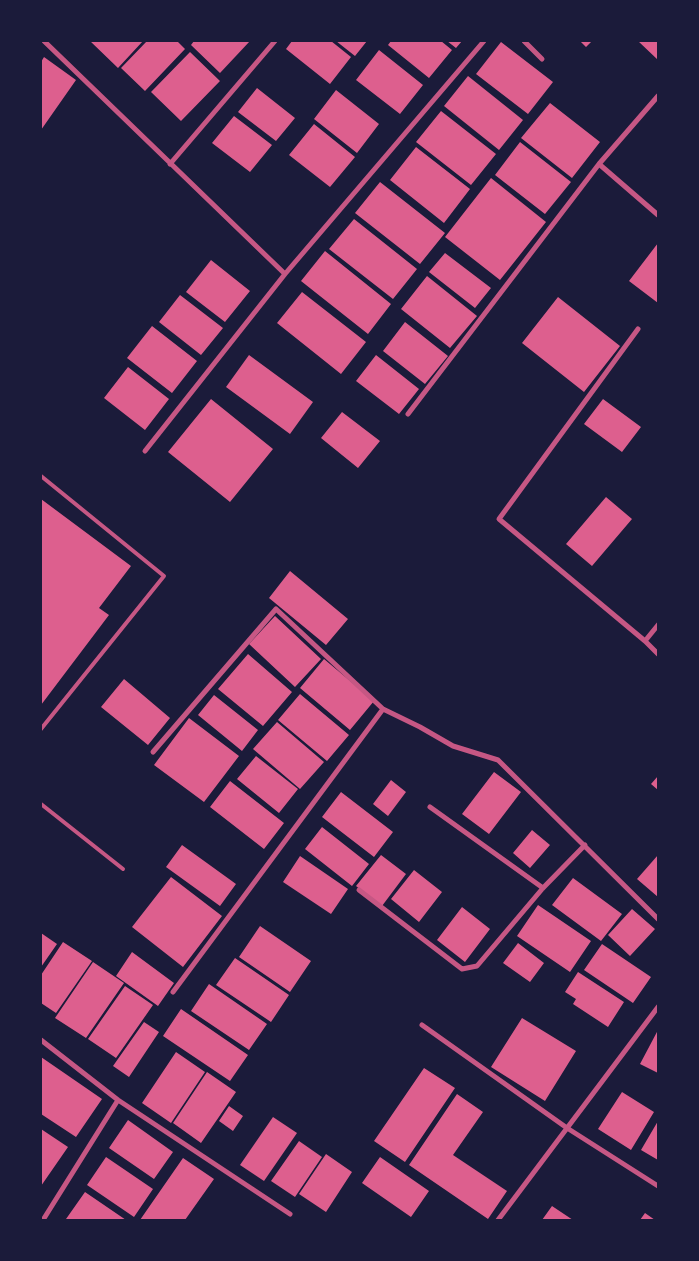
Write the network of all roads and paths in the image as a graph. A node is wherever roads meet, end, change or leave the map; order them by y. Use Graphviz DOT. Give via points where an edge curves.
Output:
graph roads {
  1 [pos="44,41"];
  2 [pos="484,41"];
  3 [pos="524,41"];
  4 [pos="273,42"];
  5 [pos="542,59"];
  6 [pos="658,96"];
  7 [pos="170,164"];
  8 [pos="599,164"];
  9 [pos="658,215"];
  10 [pos="285,274"];
  11 [pos="638,329"];
  12 [pos="408,414"];
  13 [pos="145,451"];
  14 [pos="41,476"];
  15 [pos="658,625"];
  16 [pos="645,641"];
  17 [pos="658,654"];
  18 [pos="384,708"];
  19 [pos="41,729"];
  20 [pos="153,752"];
  21 [pos="41,804"];
  22 [pos="430,807"];
  23 [pos="585,845"];
  24 [pos="123,869"];
  25 [pos="543,888"];
  26 [pos="359,890"];
  27 [pos="658,919"];
  28 [pos="173,992"];
  29 [pos="658,1007"];
  30 [pos="422,1025"];
  31 [pos="41,1040"];
  32 [pos="118,1100"];
  33 [pos="567,1128"];
  34 [pos="658,1186"];
  35 [pos="290,1214"];
  36 [pos="43,1220"];
  37 [pos="498,1220"];
  1 -- 7 [label="street"];
  2 -- 10 [label="street"];
  3 -- 5 [label="street"];
  4 -- 7 [label="street"];
  6 -- 8 [label="street"];
  7 -- 10 [label="street"];
  8 -- 9 [label="street"];
  8 -- 12 [label="street"];
  10 -- 13 [label="street"];
  11 -- 16 [label="street" via="499,519"];
  14 -- 19 [label="lane" via="164,576"];
  15 -- 16 [label="street"];
  16 -- 17 [label="street"];
  18 -- 20 [label="street" via="276,609"];
  18 -- 23 [label="street" via="453,746 498,760"];
  18 -- 28 [label="street"];
  21 -- 24 [label="lane"];
  22 -- 25 [label="street"];
  23 -- 25 [label="street"];
  23 -- 27 [label="street"];
  25 -- 26 [label="street" via="477,966 462,969"];
  29 -- 33 [label="street"];
  30 -- 33 [label="street"];
  31 -- 32 [label="street"];
  32 -- 35 [label="street"];
  32 -- 36 [label="street"];
  33 -- 34 [label="street"];
  33 -- 37 [label="street"];
}
